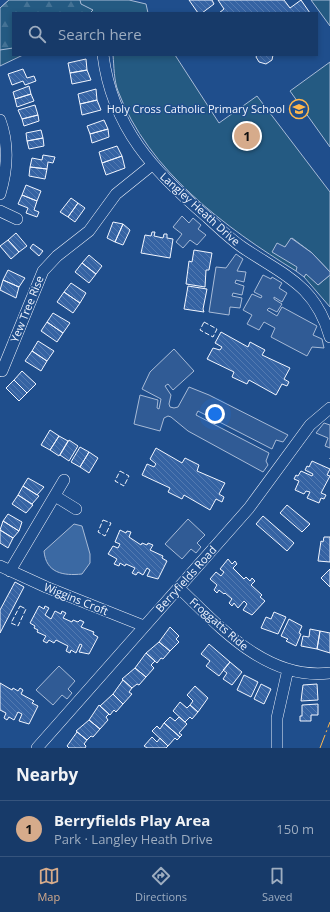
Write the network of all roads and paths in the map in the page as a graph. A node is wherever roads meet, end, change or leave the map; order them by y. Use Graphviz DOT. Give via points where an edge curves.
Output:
graph roads {
  1 [pos="103,56"];
  2 [pos="0,120"];
  3 [pos="152,165"];
  4 [pos="0,194"];
  5 [pos="0,212"];
  6 [pos="17,219"];
  7 [pos="330,337"];
  8 [pos="4,354"];
  9 [pos="2,371"];
  10 [pos="330,408"];
  11 [pos="64,480"];
  12 [pos="56,496"];
  13 [pos="76,509"];
  14 [pos="5,568"];
  15 [pos="179,588"];
  16 [pos="144,626"];
  17 [pos="288,669"];
  18 [pos="330,673"];
  19 [pos="37,748"];
  20 [pos="277,748"];
  1 -- 3 [label="street, Langley Heath Drive" via="110,94 125,125"];
  2 -- 4 [label="street" via="6,162"];
  3 -- 7 [label="street, Langley Heath Drive" via="184,198 240,246 299,284 322,314"];
  3 -- 8 [label="street, Yew Tree Rise" via="116,194 89,231 57,256 43,271"];
  5 -- 6 [label="street"];
  8 -- 9 [label="street, Yew Tree Rise"];
  10 -- 15 [label="street, Berryfields Road" via="310,425 249,508"];
  11 -- 12 [label="street, Wiggins Croft"];
  12 -- 13 [label="street"];
  12 -- 14 [label="street, Wiggins Croft"];
  14 -- 16 [label="street, Wiggins Croft" via="80,602"];
  15 -- 16 [label="street, Berryfields Road"];
  15 -- 17 [label="street, Froggatts Ride" via="244,648"];
  16 -- 19 [label="street, Berryfields Road"];
  17 -- 18 [label="street, Froggatts Ride"];
  17 -- 20 [label="street" via="277,718"];
}
